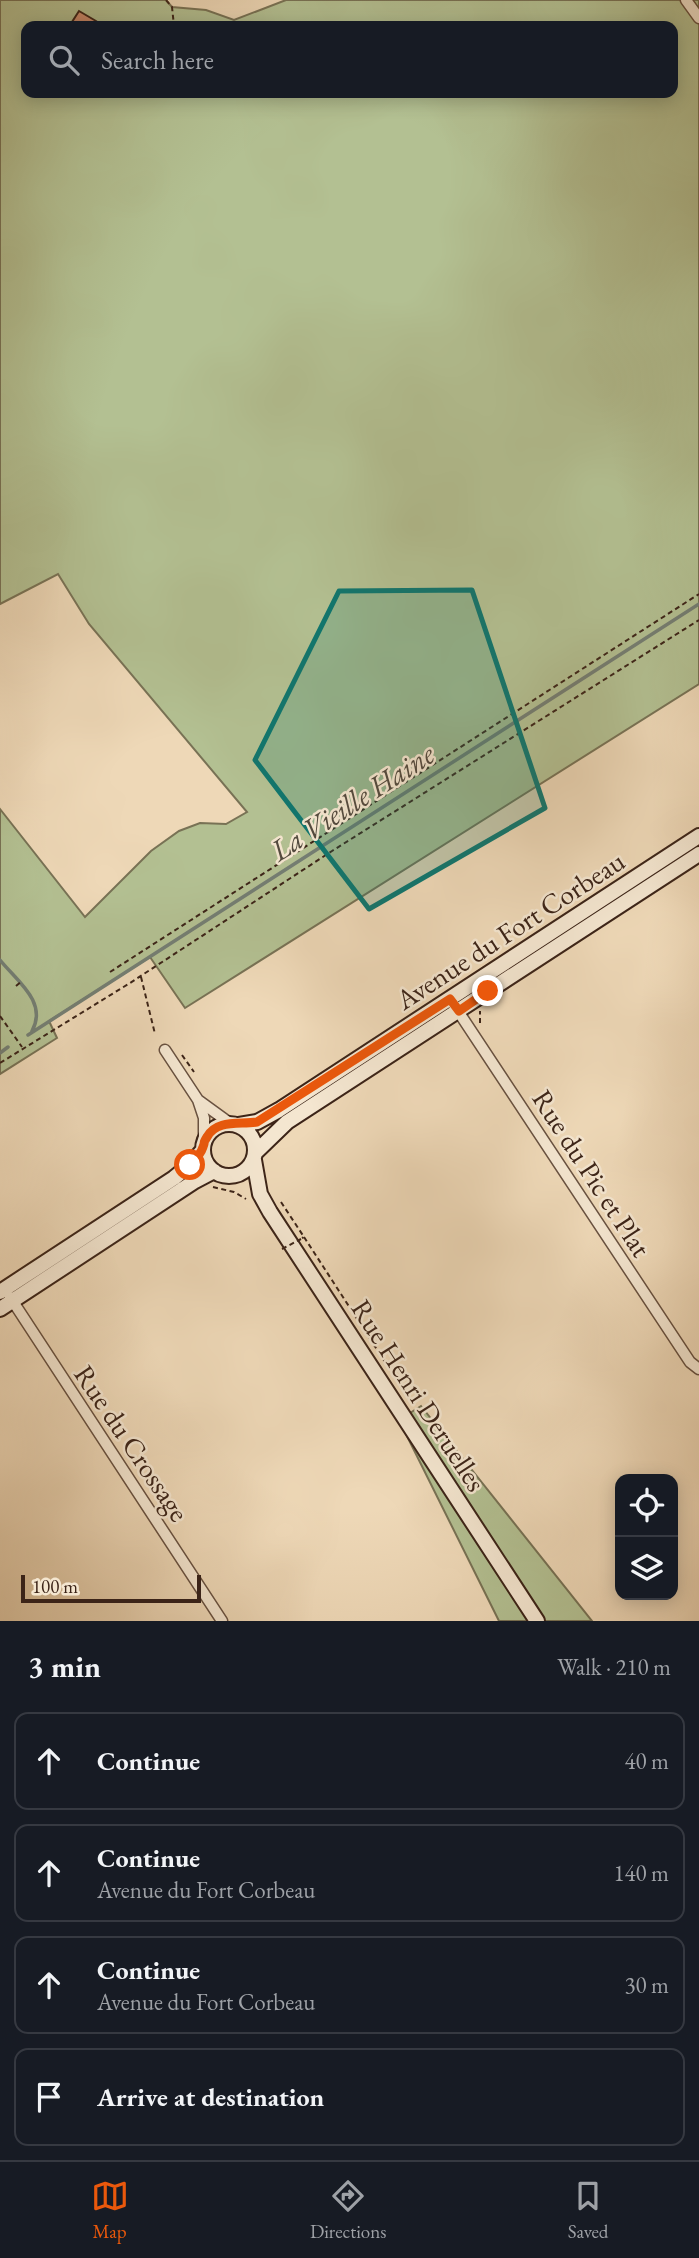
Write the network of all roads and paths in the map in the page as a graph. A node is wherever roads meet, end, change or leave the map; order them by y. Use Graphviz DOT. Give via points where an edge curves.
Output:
graph roads {
  1 [pos="166,0"];
  2 [pos="686,0"];
  3 [pos="699,18"];
  4 [pos="173,21"];
  5 [pos="699,594"];
  6 [pos="699,620"];
  7 [pos="699,836"];
  8 [pos="699,853"];
  9 [pos="110,972"];
  10 [pos="141,976"];
  11 [pos="22,981"];
  12 [pos="16,986"];
  13 [pos="454,1005"];
  14 [pos="0,1016"];
  15 [pos="155,1034"];
  16 [pos="23,1047"];
  17 [pos="165,1050"];
  18 [pos="0,1063"];
  19 [pos="198,1100"];
  20 [pos="235,1124"];
  21 [pos="204,1146"];
  22 [pos="255,1156"];
  23 [pos="214,1171"];
  24 [pos="229,1176"];
  25 [pos="260,1195"];
  26 [pos="301,1238"];
  27 [pos="282,1249"];
  28 [pos="4,1298"];
  29 [pos="699,1369"];
  30 [pos="222,1621"];
  31 [pos="537,1621"];
  1 -- 4 [label="path"];
  2 -- 3 [label="street"];
  5 -- 9 [label="path"];
  6 -- 10 [label="path"];
  7 -- 13 [label="street, Avenue du Fort Corbeau"];
  8 -- 13 [label="street, Avenue du Fort Corbeau"];
  10 -- 15 [label="path"];
  10 -- 16 [label="path"];
  11 -- 12 [label="path"];
  13 -- 20 [label="street, Avenue du Fort Corbeau" via="257,1122"];
  13 -- 22 [label="street, Avenue du Fort Corbeau" via="287,1122"];
  13 -- 29 [label="street, Rue du Pic et Plat" via="690,1362"];
  14 -- 16 [label="path"];
  16 -- 18 [label="path"];
  17 -- 19 [label="street"];
  19 -- 20 [label="street"];
  19 -- 21 [label="street" via="204,1118"];
  20 -- 21 [label="street" via="214,1128"];
  20 -- 22 [label="street" via="252,1136"];
  21 -- 23 [label="street" via="208,1166"];
  21 -- 28 [label="street" via="174,1178"];
  22 -- 24 [label="street" via="244,1172"];
  22 -- 25 [label="street, Rue Henri Deruelles"];
  23 -- 24 [label="street"];
  23 -- 28 [label="street"];
  24 -- 25 [label="street, Rue Henri Deruelles"];
  25 -- 31 [label="street, Rue Henri Deruelles"];
  26 -- 27 [label="path, bridge"];
  28 -- 30 [label="street, Rue du Crossage"];
}
